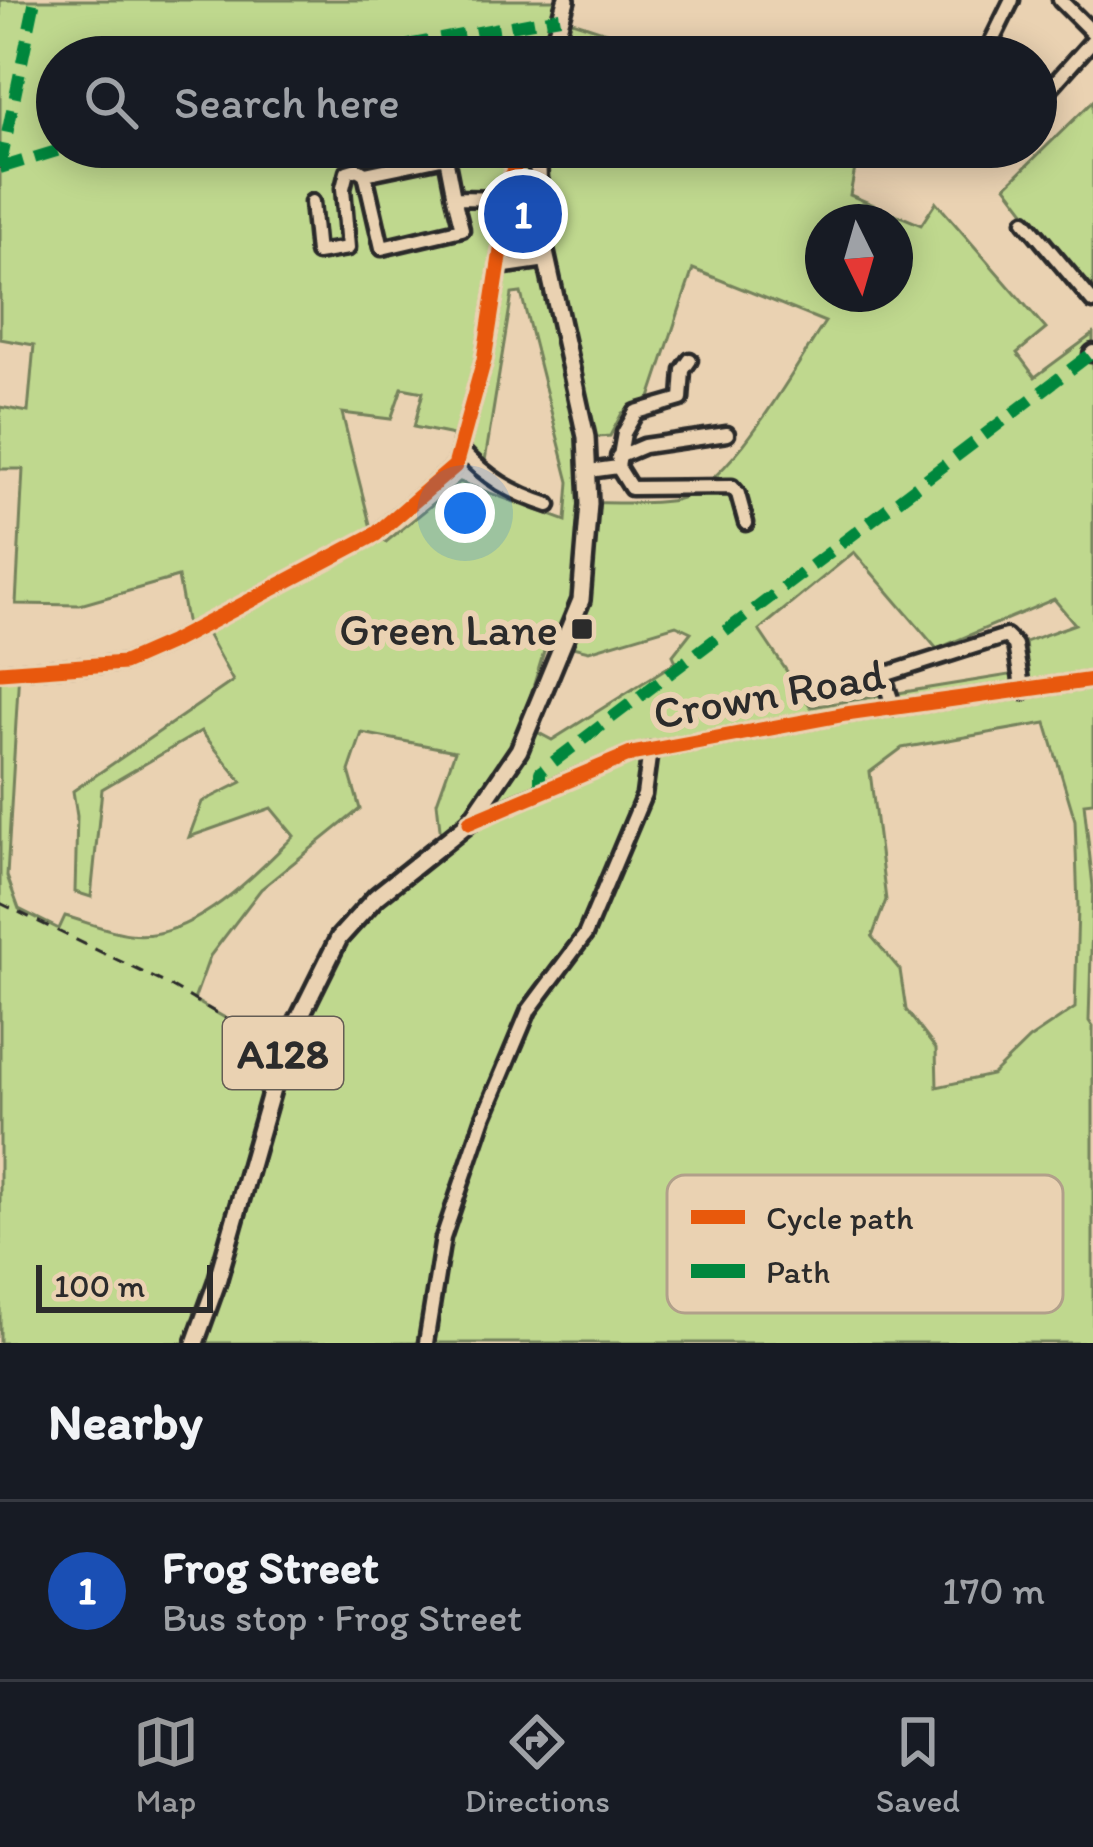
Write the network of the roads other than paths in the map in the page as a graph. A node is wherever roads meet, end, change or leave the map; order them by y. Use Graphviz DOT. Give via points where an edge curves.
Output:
graph roads {
  1 [pos="566,0"];
  2 [pos="1012,0"];
  3 [pos="1060,0"];
  4 [pos="556,36"];
  5 [pos="994,36"];
  6 [pos="1093,36"];
  7 [pos="1057,79"];
  8 [pos="394,168"];
  9 [pos="448,168"];
  10 [pos="514,168"];
  11 [pos="537,168"];
  12 [pos="365,174"];
  13 [pos="454,197"];
  14 [pos="508,199"];
  15 [pos="312,202"];
  16 [pos="1025,221"];
  17 [pos="546,260"];
  18 [pos="499,268"];
  19 [pos="1093,302"];
  20 [pos="690,360"];
  21 [pos="727,434"];
  22 [pos="460,449"];
  23 [pos="617,462"];
  24 [pos="589,472"];
  25 [pos="549,505"];
  26 [pos="746,524"];
  27 [pos="0,672"];
  28 [pos="1093,680"];
  29 [pos="1023,692"];
  30 [pos="894,708"];
  31 [pos="650,750"];
  32 [pos="497,783"];
  33 [pos="512,803"];
  34 [pos="470,822"];
  35 [pos="195,1343"];
  36 [pos="427,1343"];
  1 -- 4 [label="main road"];
  2 -- 5 [label="street"];
  3 -- 6 [label="street"];
  6 -- 7 [label="street"];
  8 -- 12 [label="street"];
  9 -- 13 [label="street"];
  10 -- 14 [label="street"];
  11 -- 17 [label="main road, A128"];
  12 -- 13 [label="street" via="382,248 462,230"];
  12 -- 15 [label="street" via="347,172 343,188 348,248 317,253"];
  13 -- 14 [label="street"];
  14 -- 18 [label="street"];
  16 -- 19 [label="street"];
  17 -- 18 [label="street"];
  17 -- 24 [label="main road, A128"];
  18 -- 22 [label="street"];
  20 -- 23 [label="street" via="681,400 636,412"];
  21 -- 23 [label="street" via="644,446"];
  22 -- 25 [label="street" via="513,494"];
  22 -- 27 [label="street" via="455,466 376,534 172,642 124,664"];
  23 -- 24 [label="street"];
  23 -- 26 [label="street" via="631,488 732,487"];
  24 -- 32 [label="main road, A128" via="581,600 528,730"];
  28 -- 29 [label="street, Crown Road"];
  29 -- 30 [label="street, Crown Road"];
  29 -- 30 [label="street" via="1006,636 887,674"];
  30 -- 31 [label="street, Crown Road"];
  31 -- 33 [label="street, Crown Road"];
  31 -- 36 [label="street" via="644,796 585,935 530,1010 484,1117 443,1238"];
  32 -- 33 [label="street"];
  32 -- 34 [label="main road, A128"];
  33 -- 34 [label="street, Crown Road"];
  34 -- 35 [label="main road, A128" via="376,897 339,938 283,1051"];
}
